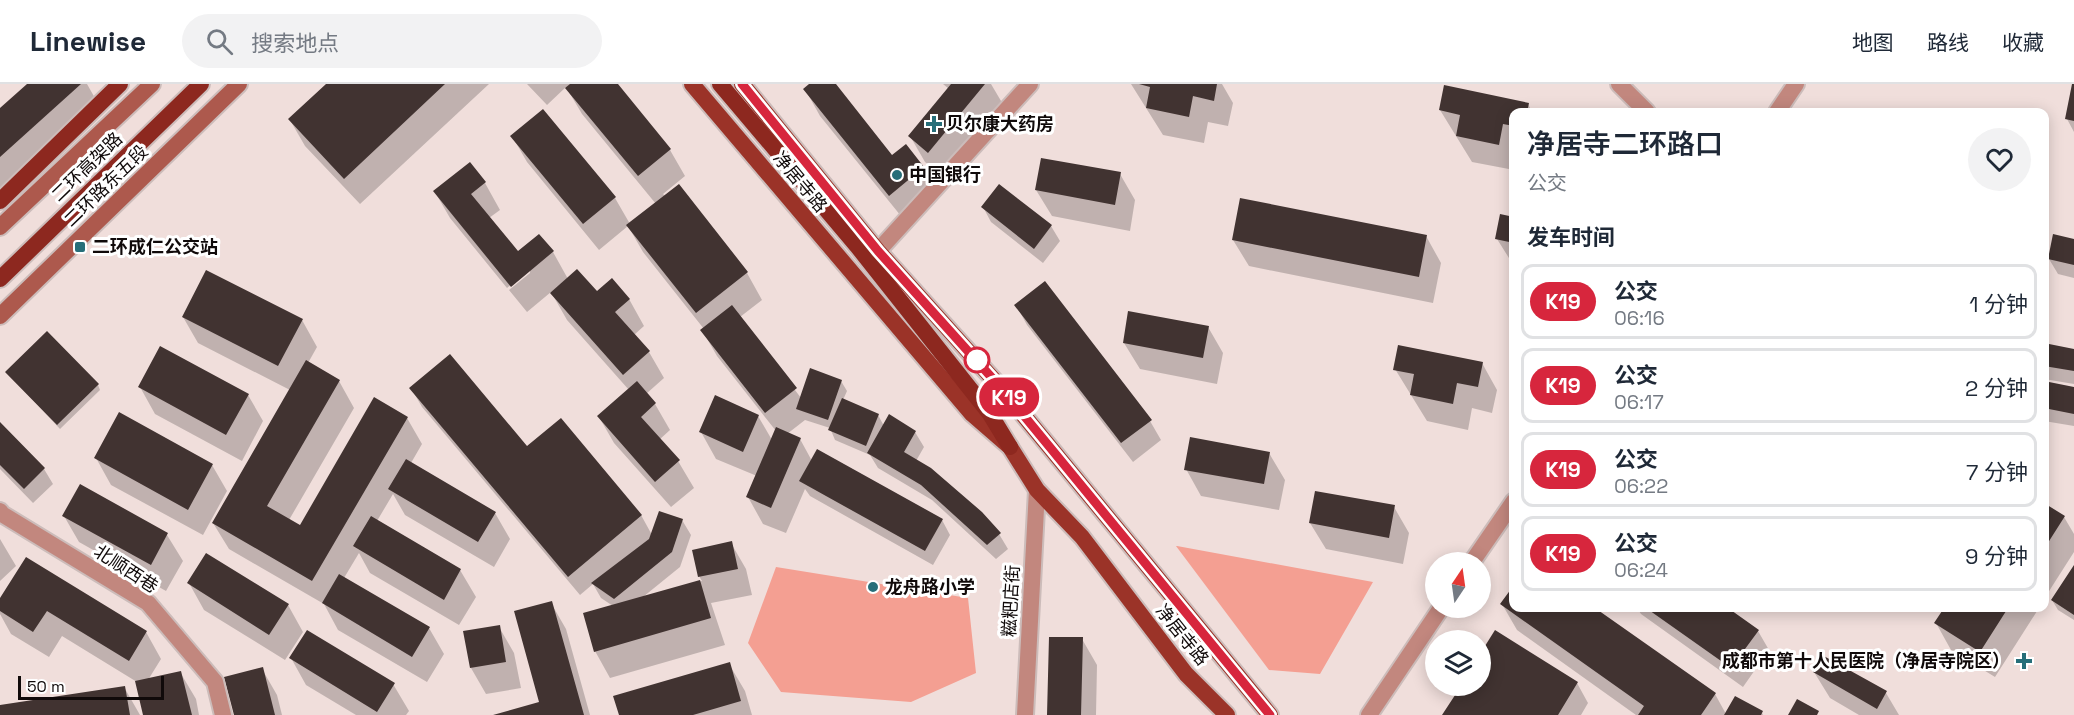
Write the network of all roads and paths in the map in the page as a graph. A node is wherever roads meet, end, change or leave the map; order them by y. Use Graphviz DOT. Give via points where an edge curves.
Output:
graph roads {
  1 [pos="120,84"];
  2 [pos="152,84"];
  3 [pos="201,84"];
  4 [pos="239,84"];
  5 [pos="692,84"];
  6 [pos="720,84"];
  7 [pos="742,84"];
  8 [pos="1030,84"];
  9 [pos="1619,84"];
  10 [pos="1796,84"];
  11 [pos="1643,108"];
  12 [pos="1780,108"];
  13 [pos="0,201"];
  14 [pos="0,227"];
  15 [pos="878,251"];
  16 [pos="0,279"];
  17 [pos="0,316"];
  18 [pos="1011,447"];
  19 [pos="1037,490"];
  20 [pos="1509,508"];
  21 [pos="0,511"];
  22 [pos="1479,552"];
  23 [pos="1434,618"];
  24 [pos="223,715"];
  25 [pos="1025,715"];
  26 [pos="1227,715"];
  27 [pos="1270,715"];
  28 [pos="1369,715"];
  1 -- 13 [label="highway, 二环高架路"];
  2 -- 14 [label="main road"];
  3 -- 16 [label="highway, 二环高架路"];
  4 -- 17 [label="main road, 二环路东五段"];
  5 -- 18 [label="main road, 净居寺路" via="972,414"];
  6 -- 18 [label="highway" via="819,199 990,414"];
  7 -- 15 [label="main road, 净居寺路"];
  8 -- 15 [label="street"];
  9 -- 11 [label="street"];
  10 -- 12 [label="street"];
  15 -- 27 [label="main road, 净居寺路" via="1002,389"];
  18 -- 19 [label="main road, 净居寺路"];
  19 -- 25 [label="street, 糍粑店街"];
  19 -- 26 [label="main road, 净居寺路" via="1082,537 1186,674"];
  20 -- 22 [label="street"];
  21 -- 24 [label="street, 北顺西巷" via="148,603 215,682"];
  23 -- 28 [label="street"];
}
